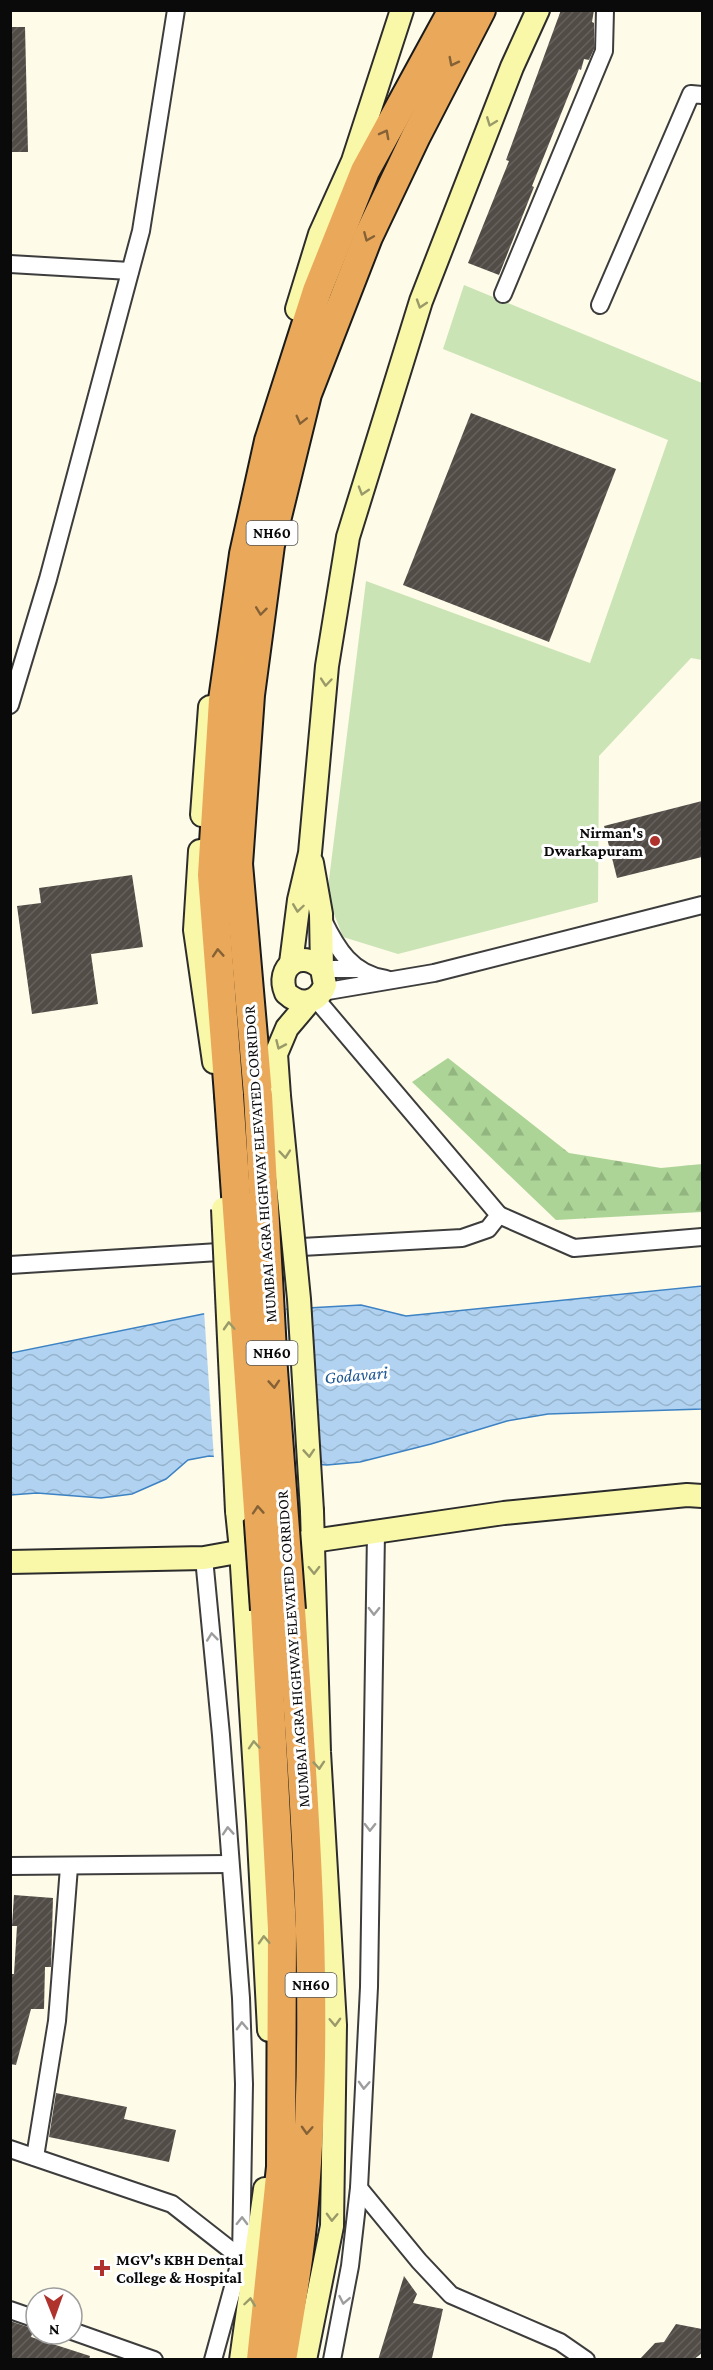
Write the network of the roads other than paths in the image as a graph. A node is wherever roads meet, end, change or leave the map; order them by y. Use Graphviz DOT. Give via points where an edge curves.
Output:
graph roads {
  1 [pos="176,10"];
  2 [pos="402,10"];
  3 [pos="453,10"];
  4 [pos="481,10"];
  5 [pos="538,10"];
  6 [pos="605,10"];
  7 [pos="702,95"];
  8 [pos="10,264"];
  9 [pos="130,271"];
  10 [pos="502,294"];
  11 [pos="600,305"];
  12 [pos="10,705"];
  13 [pos="310,853"];
  14 [pos="702,905"];
  15 [pos="321,914"];
  16 [pos="291,963"];
  17 [pos="322,969"];
  18 [pos="359,969"];
  19 [pos="396,980"];
  20 [pos="316,998"];
  21 [pos="499,1215"];
  22 [pos="702,1236"];
  23 [pos="10,1265"];
  24 [pos="702,1496"];
  25 [pos="376,1532"];
  26 [pos="314,1541"];
  27 [pos="241,1550"];
  28 [pos="204,1558"];
  29 [pos="10,1562"];
  30 [pos="230,1864"];
  31 [pos="10,1866"];
  32 [pos="69,1867"];
  33 [pos="10,2149"];
  34 [pos="35,2157"];
  35 [pos="359,2188"];
  36 [pos="241,2258"];
  37 [pos="84,2335"];
  38 [pos="154,2360"];
  39 [pos="213,2360"];
  40 [pos="241,2360"];
  41 [pos="261,2360"];
  42 [pos="282,2360"];
  43 [pos="305,2360"];
  44 [pos="332,2360"];
  45 [pos="586,2360"];
  1 -- 9 [label="street" via="141,231"];
  27 -- 2 [label="street, one-way, bridge" via="218,1090 195,930 206,743 226,577 255,444 317,245 353,161"];
  41 -- 3 [label="highway, MUMBAI AGRA HIGHWAY ELEVATED CORRIDOR / NH60, one-way, bridge" via="281,2167 282,1929 264,1598 212,875 223,700 244,554 269,441 316,291 365,171"];
  4 -- 42 [label="highway, MUMBAI AGRA HIGHWAY ELEVATED CORRIDOR / NH60, one-way, bridge" via="368,237 307,394 270,545 250,695 238,864 258,1095 311,1937 304,2202"];
  5 -- 13 [label="street, one-way" via="421,301 348,537 327,666"];
  6 -- 10 [label="street" via="604,51"];
  7 -- 11 [label="street" via="691,94"];
  8 -- 9 [label="street"];
  9 -- 12 [label="street" via="48,579"];
  13 -- 15 [label="street"];
  13 -- 16 [label="street, one-way"];
  14 -- 19 [label="street"];
  15 -- 17 [label="street"];
  15 -- 18 [label="street" via="334,944"];
  16 -- 17 [label="street" via="308,960"];
  16 -- 20 [label="street" via="283,977 286,993 300,1002"];
  17 -- 18 [label="street"];
  17 -- 20 [label="street" via="326,985"];
  18 -- 19 [label="street" via="372,977"];
  19 -- 20 [label="street"];
  20 -- 21 [label="street"];
  20 -- 26 [label="street, one-way, bridge" via="288,1028 276,1054"];
  21 -- 22 [label="street" via="574,1248"];
  21 -- 23 [label="street" via="488,1229 462,1238"];
  24 -- 25 [label="street" via="504,1513"];
  25 -- 26 [label="street"];
  25 -- 35 [label="street, one-way" via="369,1987"];
  26 -- 27 [label="street"];
  26 -- 43 [label="street, one-way" via="319,1752 335,2025 332,2226"];
  27 -- 28 [label="street"];
  40 -- 27 [label="street, one-way" via="269,2160 269,2024"];
  28 -- 29 [label="street"];
  30 -- 28 [label="street, one-way"];
  30 -- 32 [label="street"];
  36 -- 30 [label="street, one-way" via="244,2084"];
  31 -- 32 [label="street"];
  32 -- 34 [label="street" via="57,2021"];
  33 -- 34 [label="street"];
  34 -- 36 [label="street" via="172,2204"];
  35 -- 44 [label="street, one-way" via="350,2266"];
  35 -- 45 [label="street" via="451,2295 560,2342"];
  36 -- 39 [label="street"];
  37 -- 38 [label="street"];
}
